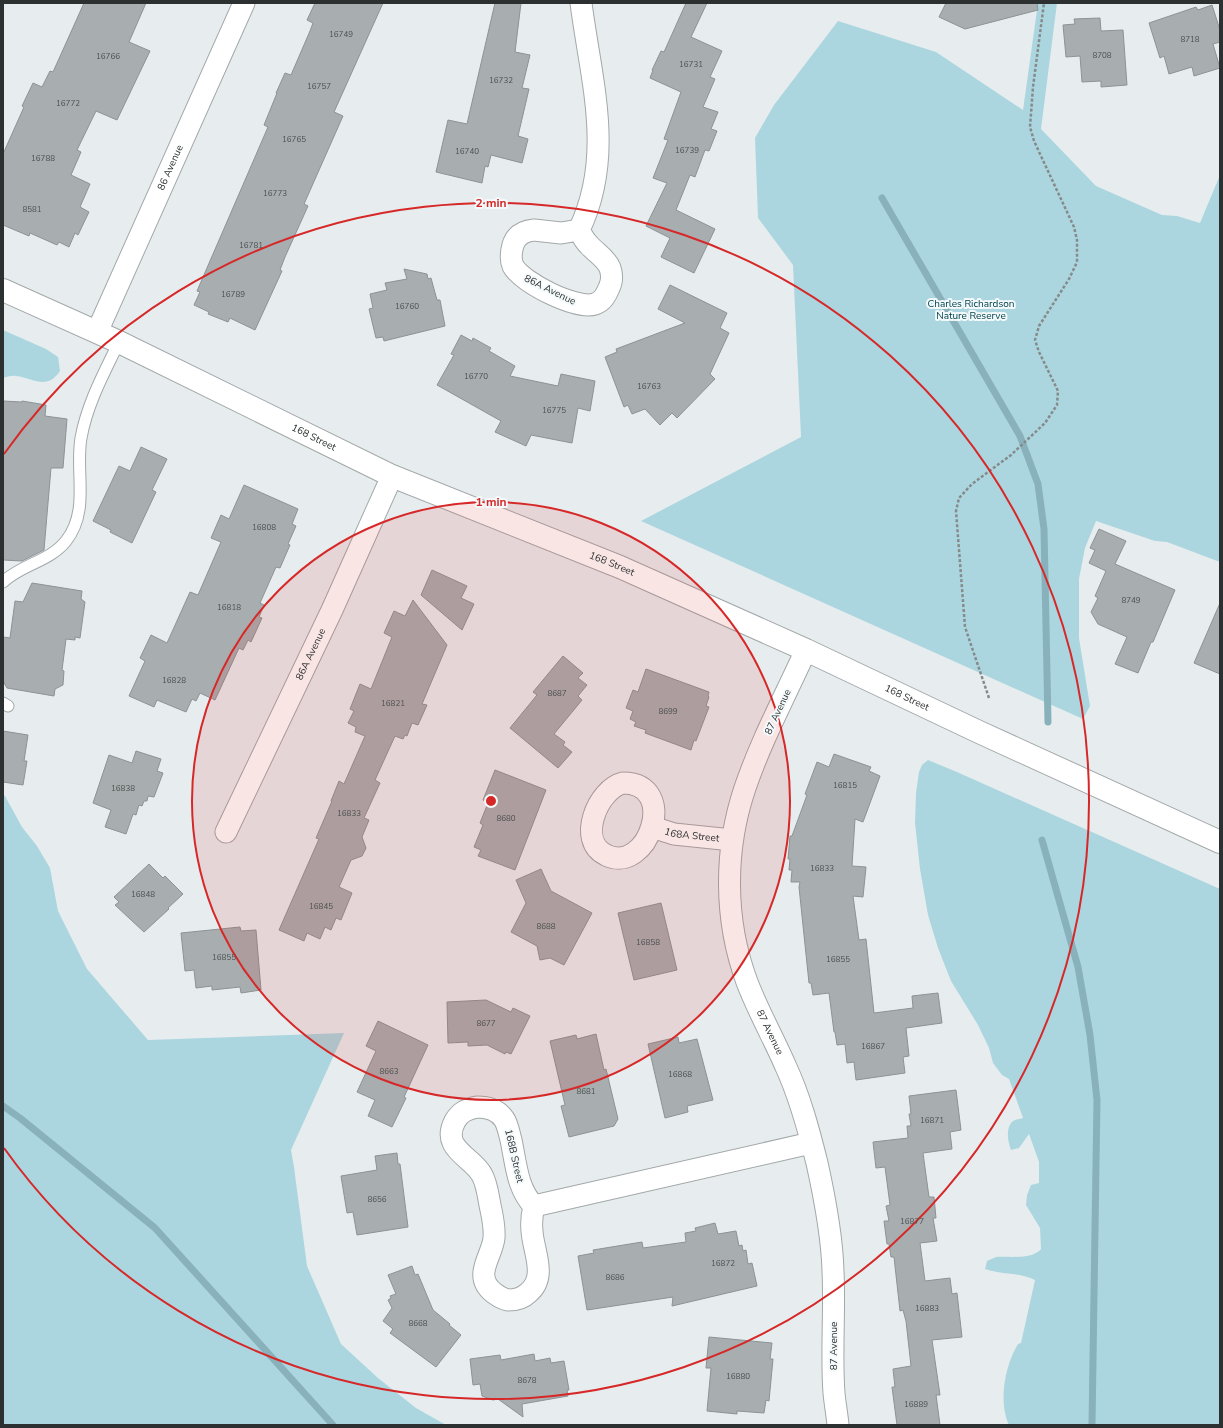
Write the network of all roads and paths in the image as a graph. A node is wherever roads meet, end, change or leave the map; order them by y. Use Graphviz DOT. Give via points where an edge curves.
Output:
graph roads {
  1 [pos="244,3"];
  2 [pos="581,3"];
  3 [pos="1044,3"];
  4 [pos="579,230"];
  5 [pos="3,290"];
  6 [pos="97,332"];
  7 [pos="119,342"];
  8 [pos="392,476"];
  9 [pos="3,582"];
  10 [pos="806,650"];
  11 [pos="989,698"];
  12 [pos="652,827"];
  13 [pos="226,832"];
  14 [pos="732,840"];
  15 [pos="1220,842"];
  16 [pos="811,1143"];
  17 [pos="534,1206"];
  18 [pos="838,1425"];
  1 -- 6 [label="street, 86 Avenue"];
  2 -- 4 [label="street" via="597,110 599,148 594,188"];
  3 -- 11 [label="path" via="1030,127 1074,227 1077,262 1040,326 1035,340 1058,391 1057,405 1039,429 1011,455 972,484 960,498 956,511 965,627"];
  4 -- 4 [label="street, 86A Avenue" via="561,233 534,230 524,232 514,242 511,260 519,274 531,283 573,303 590,305 606,296 611,283 610,270 606,261 589,246"];
  5 -- 6 [label="main road, 168 Street"];
  6 -- 7 [label="main road, 168 Street"];
  7 -- 8 [label="main road, 168 Street"];
  7 -- 9 [label="lane" via="92,401 81,438 81,501 78,518 58,549 18,570"];
  8 -- 10 [label="main road, 168 Street" via="620,567"];
  8 -- 13 [label="street, 86A Avenue" via="332,610"];
  10 -- 14 [label="street, 87 Avenue" via="752,768"];
  10 -- 15 [label="main road, 168 Street"];
  12 -- 14 [label="street, 168A Street" via="674,834"];
  14 -- 16 [label="street, 87 Avenue" via="730,898 737,948 750,990 791,1078"];
  16 -- 17 [label="street"];
  16 -- 18 [label="street, 87 Avenue" via="832,1251 834,1383"];
  17 -- 17 [label="street, 168B Street" via="532,1232 538,1276 531,1290 520,1298 508,1300 491,1291 486,1284 484,1266 493,1243 493,1223 485,1182 479,1170 458,1151 452,1138 453,1123 459,1114 465,1110 483,1107 496,1111 504,1118 522,1189"];
}
